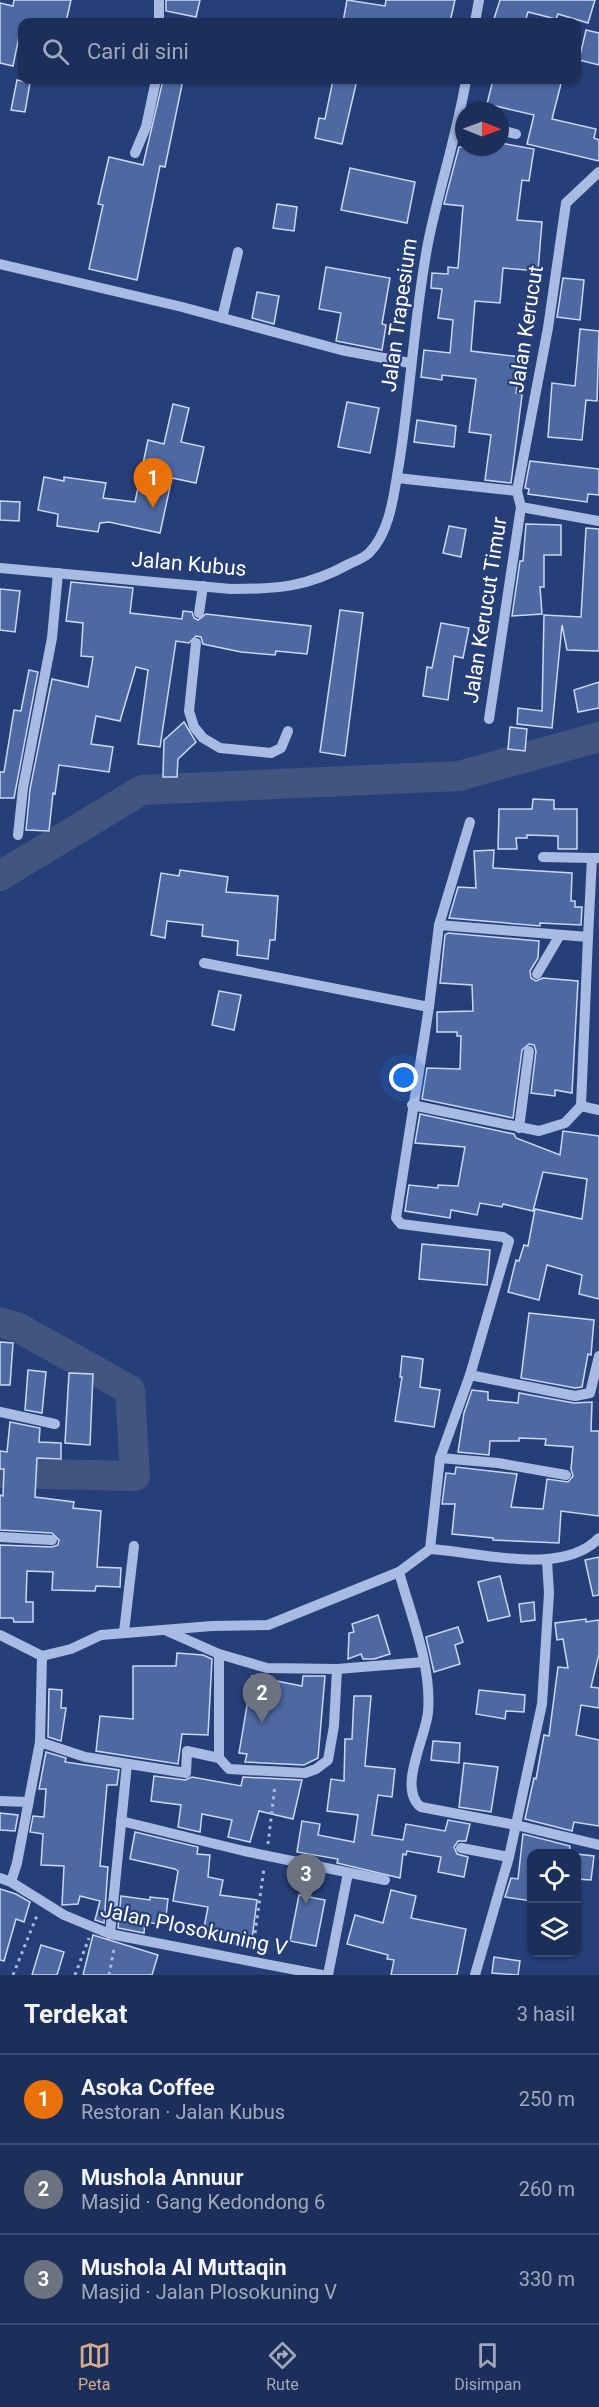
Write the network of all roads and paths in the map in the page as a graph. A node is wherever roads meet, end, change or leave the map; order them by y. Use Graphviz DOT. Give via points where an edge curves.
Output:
graph roads {
  1 [pos="159,0"];
  2 [pos="479,0"];
  3 [pos="159,18"];
  4 [pos="476,18"];
  5 [pos="155,84"];
  6 [pos="466,84"];
  7 [pos="464,102"];
  8 [pos="509,132"];
  9 [pos="516,134"];
  10 [pos="455,137"];
  11 [pos="135,153"];
  12 [pos="599,172"];
  13 [pos="238,252"];
  14 [pos="0,264"];
  15 [pos="222,318"];
  16 [pos="410,363"];
  17 [pos="397,478"];
  18 [pos="517,491"];
  19 [pos="521,507"];
  20 [pos="599,521"];
  21 [pos="369,553"];
  22 [pos="0,568"];
  23 [pos="58,573"];
  24 [pos="202,586"];
  25 [pos="199,613"];
  26 [pos="196,644"];
  27 [pos="489,719"];
  28 [pos="288,731"];
  29 [pos="470,822"];
  30 [pos="18,835"];
  31 [pos="543,857"];
  32 [pos="596,858"];
  33 [pos="439,925"];
  34 [pos="560,935"];
  35 [pos="588,937"];
  36 [pos="204,963"];
  37 [pos="537,974"];
  38 [pos="429,1007"];
  39 [pos="529,1051"];
  40 [pos="412,1105"];
  41 [pos="580,1106"];
  42 [pos="599,1110"];
  43 [pos="519,1128"];
  44 [pos="599,1356"];
  45 [pos="470,1375"];
  46 [pos="0,1412"];
  47 [pos="55,1424"];
  48 [pos="440,1458"];
  49 [pos="566,1475"];
  50 [pos="0,1537"];
  51 [pos="599,1538"];
  52 [pos="52,1540"];
  53 [pos="135,1546"];
  54 [pos="430,1549"];
  55 [pos="547,1561"];
  56 [pos="399,1572"];
  57 [pos="166,1631"];
  58 [pos="124,1632"];
  59 [pos="0,1635"];
  60 [pos="219,1654"];
  61 [pos="42,1656"];
  62 [pos="424,1662"];
  63 [pos="337,1669"];
  64 [pos="40,1742"];
  65 [pos="219,1758"];
  66 [pos="127,1764"];
  67 [pos="277,1772"];
  68 [pos="0,1801"];
  69 [pos="28,1802"];
  70 [pos="121,1821"];
  71 [pos="516,1825"];
  72 [pos="599,1845"];
  73 [pos="461,1848"];
  74 [pos="266,1856"];
  75 [pos="509,1857"];
  76 [pos="348,1873"];
  77 [pos="5,1880"];
  78 [pos="385,1880"];
  79 [pos="42,1903"];
  80 [pos="93,1928"];
  81 [pos="113,1935"];
  82 [pos="250,1961"];
  83 [pos="14,1975"];
  84 [pos="75,1975"];
  85 [pos="109,1975"];
  86 [pos="322,1975"];
  87 [pos="328,1975"];
  88 [pos="475,1975"];
  1 -- 3 [label="street"];
  2 -- 4 [label="street"];
  5 -- 11 [label="street" via="146,127"];
  6 -- 7 [label="street, Jalan Trapesium"];
  8 -- 9 [label="street"];
  10 -- 16 [label="street, Jalan Trapesium" via="428,243"];
  12 -- 18 [label="street, Jalan Kerucut" via="566,203 548,328"];
  13 -- 15 [label="street"];
  14 -- 15 [label="street"];
  15 -- 16 [label="street" via="341,350"];
  16 -- 17 [label="street, Jalan Trapesium"];
  17 -- 18 [label="street"];
  17 -- 21 [label="street, Jalan Trapesium" via="390,512"];
  18 -- 19 [label="street, Jalan Kerucut"];
  19 -- 20 [label="street"];
  19 -- 27 [label="street, Jalan Kerucut Timur"];
  21 -- 24 [label="street, Jalan Kubus" via="297,586"];
  22 -- 23 [label="street, Jalan Kubus"];
  23 -- 24 [label="street, Jalan Kubus"];
  23 -- 30 [label="street" via="52,638 22,788"];
  24 -- 25 [label="street"];
  26 -- 28 [label="street" via="189,711 203,738 220,748 271,753 281,748"];
  29 -- 33 [label="street"];
  31 -- 32 [label="street"];
  32 -- 35 [label="street"];
  33 -- 34 [label="street"];
  33 -- 38 [label="street"];
  34 -- 35 [label="street"];
  34 -- 37 [label="street"];
  35 -- 41 [label="street"];
  36 -- 38 [label="street"];
  38 -- 40 [label="street"];
  39 -- 43 [label="street"];
  40 -- 43 [label="street"];
  40 -- 45 [label="street" via="397,1221 509,1241"];
  41 -- 42 [label="street"];
  41 -- 43 [label="street" via="564,1123 539,1131"];
  44 -- 45 [label="street" via="590,1393 575,1396"];
  45 -- 48 [label="street"];
  46 -- 47 [label="street"];
  48 -- 49 [label="street"];
  48 -- 54 [label="street"];
  50 -- 52 [label="street"];
  51 -- 55 [label="street" via="590,1548"];
  53 -- 58 [label="street"];
  54 -- 55 [label="street"];
  54 -- 56 [label="street"];
  55 -- 71 [label="street" via="548,1622 542,1704"];
  56 -- 57 [label="street" via="268,1625"];
  56 -- 62 [label="street"];
  57 -- 58 [label="street"];
  57 -- 60 [label="street"];
  58 -- 61 [label="street" via="101,1635 72,1649"];
  59 -- 61 [label="street"];
  60 -- 63 [label="street" via="267,1668"];
  60 -- 65 [label="street"];
  61 -- 64 [label="street, Jalan Plosokuning V"];
  62 -- 63 [label="street"];
  62 -- 71 [label="street" via="428,1709 412,1774 413,1798 421,1807"];
  63 -- 67 [label="street" via="328,1760 305,1773"];
  64 -- 66 [label="street" via="85,1757"];
  64 -- 69 [label="street, Jalan Plosokuning V"];
  65 -- 66 [label="street" via="187,1751 186,1773"];
  65 -- 67 [label="street" via="229,1769"];
  66 -- 70 [label="street"];
  67 -- 74 [label="path"];
  68 -- 69 [label="street"];
  69 -- 77 [label="street, Jalan Plosokuning V" via="17,1863"];
  70 -- 74 [label="street"];
  70 -- 81 [label="street"];
  71 -- 72 [label="street"];
  71 -- 75 [label="street"];
  73 -- 75 [label="street"];
  74 -- 76 [label="street"];
  74 -- 82 [label="path"];
  75 -- 88 [label="street"];
  76 -- 78 [label="street"];
  76 -- 87 [label="street"];
  77 -- 79 [label="street, Jalan Plosokuning V"];
  79 -- 80 [label="street, Jalan Plosokuning V"];
  79 -- 83 [label="path"];
  80 -- 81 [label="street, Jalan Plosokuning V"];
  80 -- 84 [label="path"];
  81 -- 82 [label="street, Jalan Plosokuning V"];
  81 -- 85 [label="path"];
  82 -- 86 [label="street, Jalan Plosokuning V"];
}
